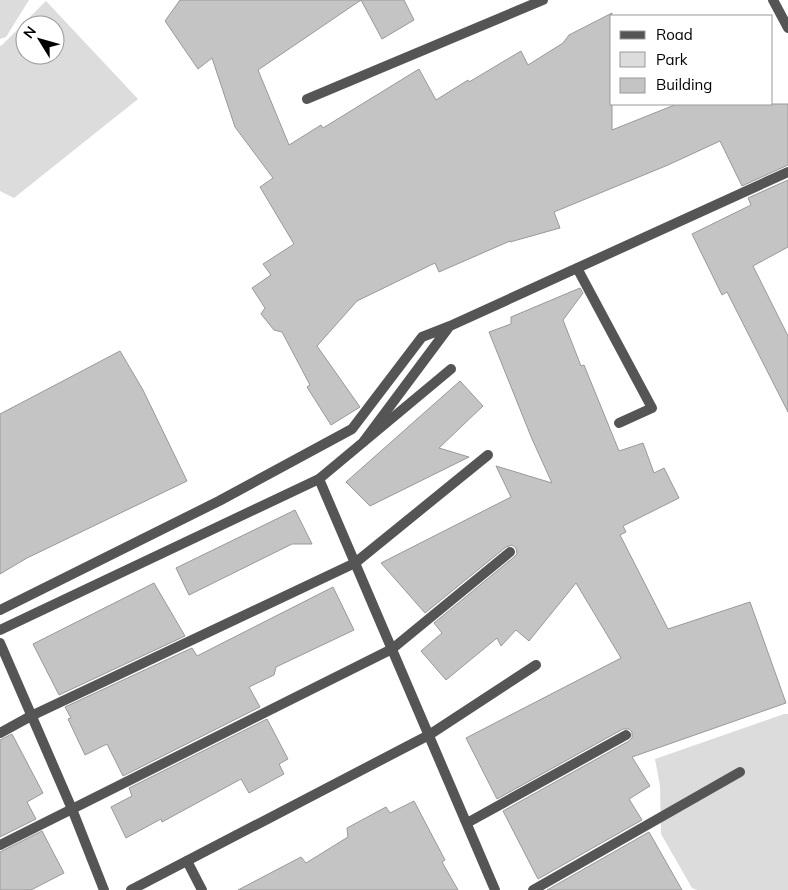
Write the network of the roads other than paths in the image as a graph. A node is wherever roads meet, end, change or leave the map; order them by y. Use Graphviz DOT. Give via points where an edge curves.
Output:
graph roads {
  1 [pos="543,0"];
  2 [pos="773,0"];
  3 [pos="788,28"];
  4 [pos="307,99"];
  5 [pos="788,172"];
  6 [pos="577,268"];
  7 [pos="450,326"];
  8 [pos="451,368"];
  9 [pos="619,424"];
  10 [pos="364,441"];
  11 [pos="488,455"];
  12 [pos="319,479"];
  13 [pos="510,552"];
  14 [pos="355,563"];
  15 [pos="0,610"];
  16 [pos="0,630"];
  17 [pos="0,643"];
  18 [pos="392,649"];
  19 [pos="536,665"];
  20 [pos="31,716"];
  21 [pos="0,733"];
  22 [pos="429,735"];
  23 [pos="626,735"];
  24 [pos="740,772"];
  25 [pos="72,809"];
  26 [pos="466,823"];
  27 [pos="0,845"];
  28 [pos="187,861"];
  29 [pos="104,890"];
  30 [pos="131,890"];
  31 [pos="202,890"];
  32 [pos="495,890"];
  33 [pos="533,890"];
  1 -- 4 [label="street"];
  2 -- 3 [label="street"];
  5 -- 6 [label="street"];
  6 -- 7 [label="street"];
  6 -- 9 [label="street" via="652,408"];
  7 -- 10 [label="street"];
  7 -- 15 [label="street" via="422,337 352,429 219,501"];
  8 -- 10 [label="street"];
  10 -- 12 [label="street"];
  11 -- 14 [label="street"];
  12 -- 14 [label="street"];
  12 -- 16 [label="street"];
  13 -- 18 [label="street"];
  14 -- 18 [label="street"];
  14 -- 20 [label="street"];
  17 -- 20 [label="street"];
  18 -- 22 [label="street"];
  18 -- 25 [label="street"];
  19 -- 22 [label="street"];
  20 -- 21 [label="street"];
  20 -- 25 [label="street"];
  22 -- 26 [label="street"];
  22 -- 28 [label="street"];
  23 -- 26 [label="street"];
  24 -- 33 [label="street"];
  25 -- 27 [label="street"];
  25 -- 29 [label="street"];
  26 -- 32 [label="street"];
  28 -- 30 [label="street"];
  28 -- 31 [label="street"];
}
